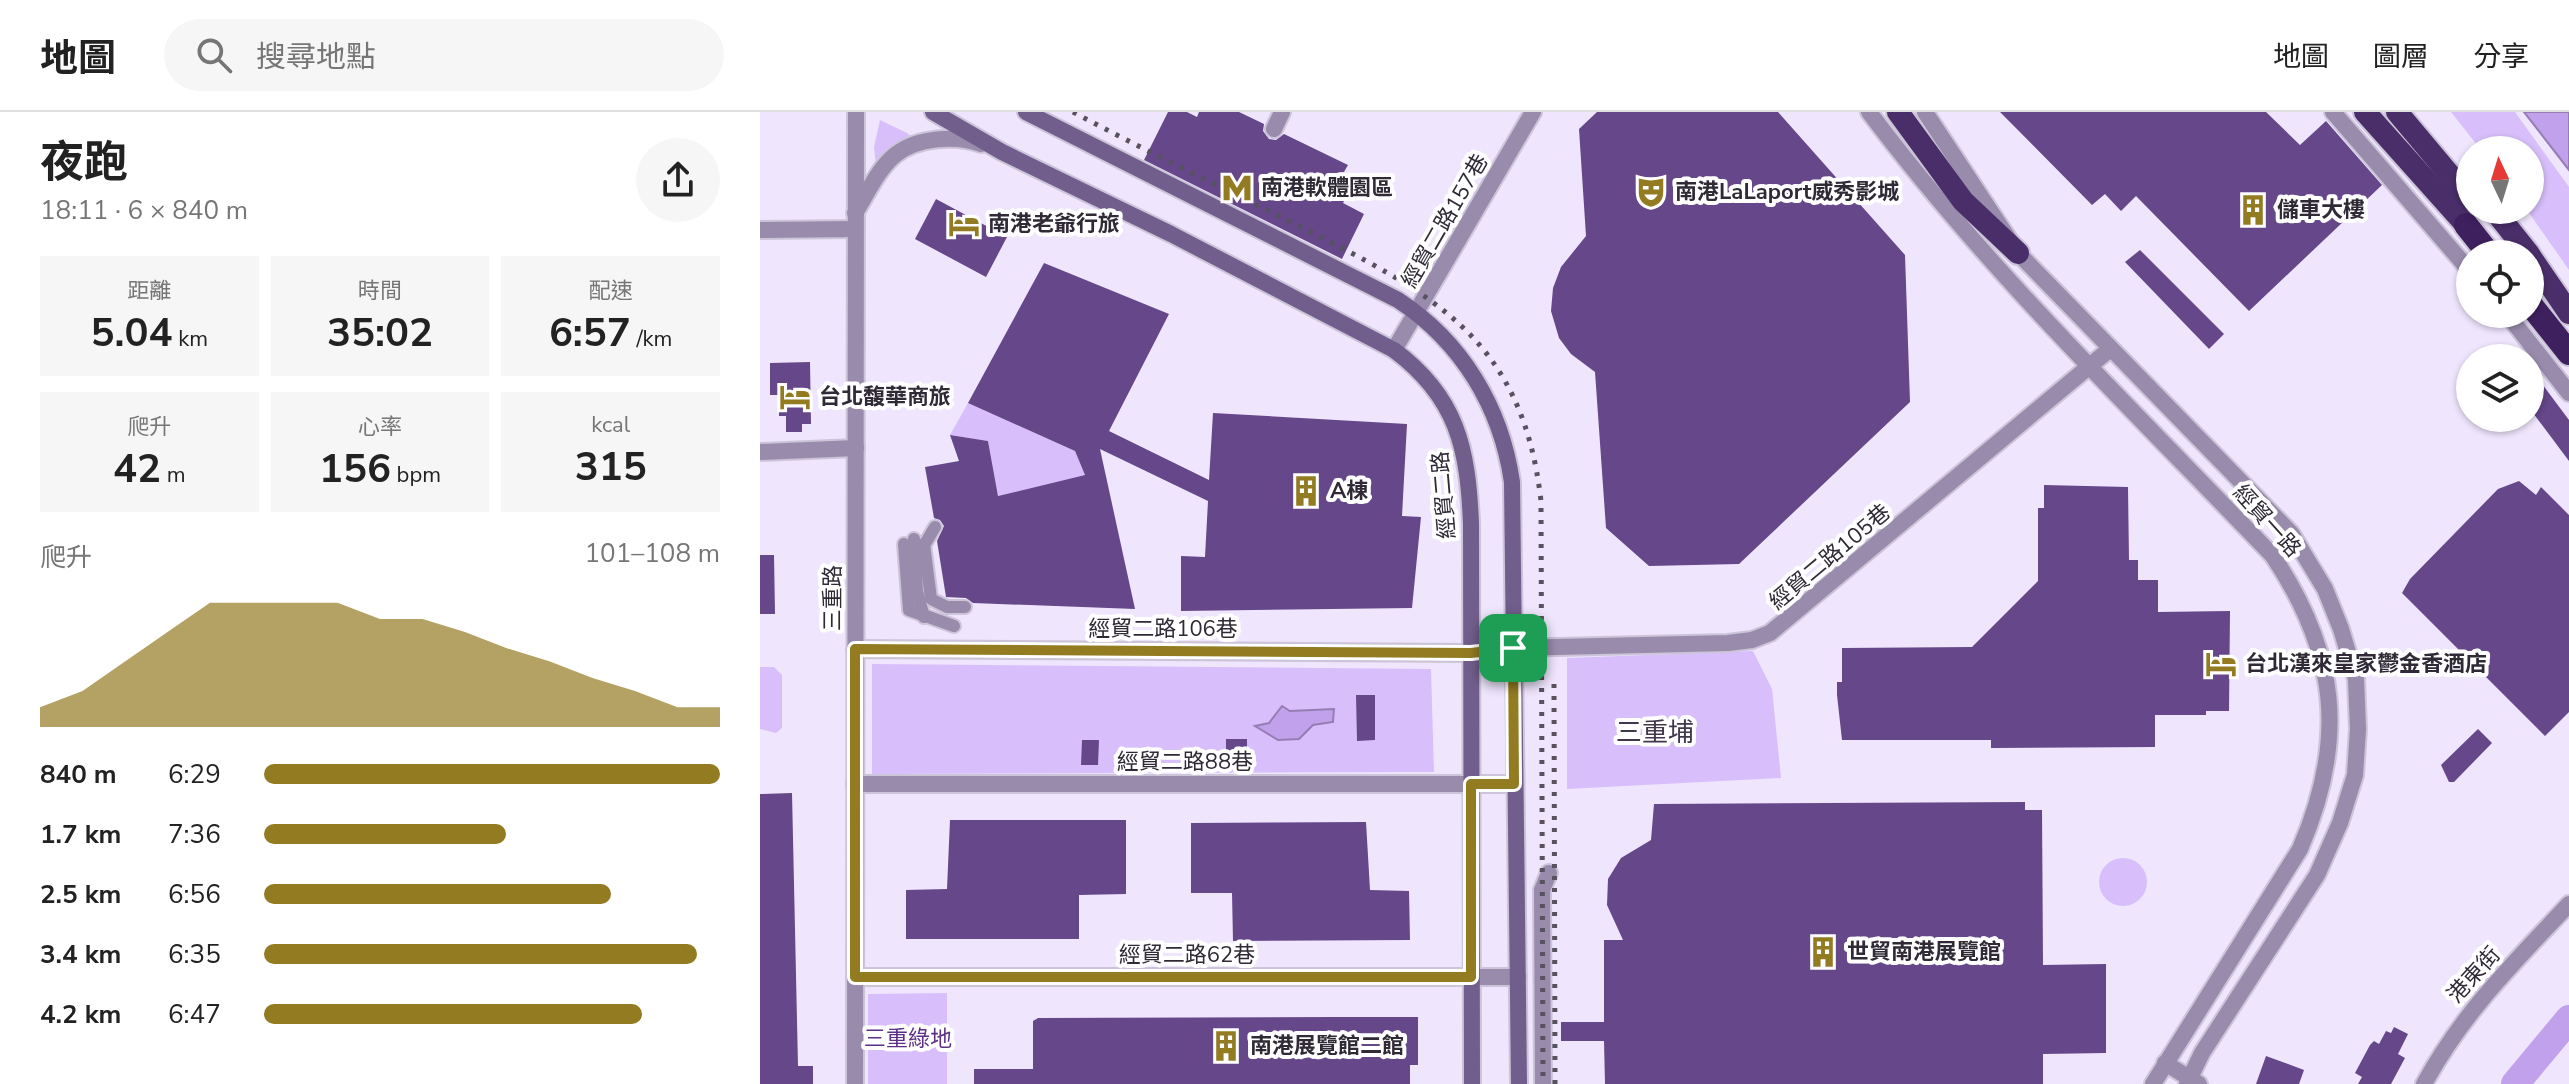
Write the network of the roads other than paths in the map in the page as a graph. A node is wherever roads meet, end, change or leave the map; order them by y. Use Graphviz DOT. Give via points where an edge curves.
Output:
graph roads {
  1 [pos="856,112"];
  2 [pos="933,112"];
  3 [pos="1026,112"];
  4 [pos="1282,112"];
  5 [pos="1533,112"];
  6 [pos="1869,112"];
  7 [pos="1898,112"];
  8 [pos="1925,112"];
  9 [pos="2333,112"];
  10 [pos="2365,112"];
  11 [pos="2384,112"];
  12 [pos="2397,112"];
  13 [pos="2416,112"];
  14 [pos="1274,129"];
  15 [pos="1002,152"];
  16 [pos="2456,162"];
  17 [pos="2456,182"];
  18 [pos="2456,197"];
  19 [pos="2456,202"];
  20 [pos="855,221"];
  21 [pos="2479,224"];
  22 [pos="2505,224"];
  23 [pos="760,230"];
  24 [pos="2497,240"];
  25 [pos="2517,240"];
  26 [pos="2018,253"];
  27 [pos="2456,255"];
  28 [pos="2544,277"];
  29 [pos="2544,289"];
  30 [pos="2567,310"];
  31 [pos="1418,313"];
  32 [pos="2544,322"];
  33 [pos="2519,328"];
  34 [pos="2110,349"];
  35 [pos="1394,350"];
  36 [pos="2569,353"];
  37 [pos="2091,366"];
  38 [pos="2569,393"];
  39 [pos="856,448"];
  40 [pos="760,452"];
  41 [pos="935,527"];
  42 [pos="914,542"];
  43 [pos="915,570"];
  44 [pos="907,589"];
  45 [pos="935,600"];
  46 [pos="965,607"];
  47 [pos="926,619"];
  48 [pos="954,626"];
  49 [pos="1513,648"];
  50 [pos="855,649"];
  51 [pos="1471,653"];
  52 [pos="855,784"];
  53 [pos="1471,784"];
  54 [pos="1514,784"];
  55 [pos="1549,873"];
  56 [pos="2569,904"];
  57 [pos="855,977"];
  58 [pos="1471,977"];
  59 [pos="1518,977"];
  60 [pos="2165,1063"];
  61 [pos="2192,1082"];
  62 [pos="855,1084"];
  63 [pos="1472,1084"];
  64 [pos="1519,1084"];
  65 [pos="1543,1084"];
  66 [pos="2153,1084"];
  67 [pos="2424,1084"];
  1 -- 20 [label="street, 三重路"];
  2 -- 15 [label="main road, 經貿二路"];
  3 -- 31 [label="main road"];
  4 -- 14 [label="street"];
  5 -- 31 [label="street, 經貿二路157巷"];
  6 -- 37 [label="street, 經貿一路" via="1915,174"];
  7 -- 26 [label="highway" via="1963,201"];
  8 -- 26 [label="street, 經貿一路"];
  9 -- 27 [label="street"];
  10 -- 19 [label="highway"];
  11 -- 18 [label="highway"];
  12 -- 17 [label="highway"];
  13 -- 16 [label="highway"];
  15 -- 20 [label="street" via="965,138 916,145 896,154"];
  15 -- 35 [label="main road, 經貿二路"];
  20 -- 23 [label="street"];
  20 -- 39 [label="street, 三重路"];
  21 -- 24 [label="highway"];
  22 -- 25 [label="highway"];
  26 -- 34 [label="street, 經貿一路"];
  28 -- 30 [label="highway"];
  29 -- 30 [label="highway"];
  31 -- 35 [label="street, 經貿二路157巷"];
  31 -- 49 [label="main road" via="1461,354 1508,451"];
  32 -- 36 [label="highway"];
  33 -- 38 [label="street"];
  34 -- 37 [label="street, 經貿二路105巷"];
  34 -- 61 [label="street, 經貿一路" via="2291,533 2325,589 2356,679 2355,775 2340,823 2317,875"];
  35 -- 51 [label="main road, 經貿二路" via="1424,373 1463,444 1470,511"];
  37 -- 49 [label="street, 經貿二路105巷" via="1770,633 1728,643"];
  37 -- 60 [label="street, 經貿一路" via="2273,556 2314,627 2331,708 2324,781 2300,849"];
  39 -- 40 [label="street"];
  39 -- 50 [label="street, 三重路"];
  41 -- 42 [label="street"];
  42 -- 43 [label="street"];
  42 -- 44 [label="street"];
  42 -- 45 [label="street"];
  43 -- 44 [label="street"];
  43 -- 47 [label="street"];
  44 -- 47 [label="street" via="909,610"];
  45 -- 46 [label="street"];
  45 -- 47 [label="street"];
  45 -- 47 [label="street"];
  47 -- 48 [label="street"];
  49 -- 51 [label="street, 經貿二路105巷"];
  49 -- 54 [label="main road"];
  50 -- 51 [label="street, 經貿二路106巷"];
  50 -- 52 [label="street, 三重路"];
  51 -- 53 [label="main road, 經貿二路"];
  52 -- 53 [label="street, 經貿二路88巷"];
  52 -- 57 [label="street, 三重路"];
  53 -- 54 [label="street, 經貿二路88巷"];
  53 -- 58 [label="main road, 經貿二路"];
  54 -- 59 [label="main road"];
  55 -- 65 [label="street" via="1542,890"];
  56 -- 67 [label="street, 港東街" via="2449,1037"];
  57 -- 58 [label="street, 經貿二路62巷"];
  57 -- 62 [label="street, 三重路"];
  58 -- 59 [label="street, 經貿二路62巷"];
  58 -- 63 [label="main road, 經貿二路"];
  59 -- 64 [label="main road"];
  60 -- 61 [label="street"];
  60 -- 66 [label="street, 經貿一路"];
}
